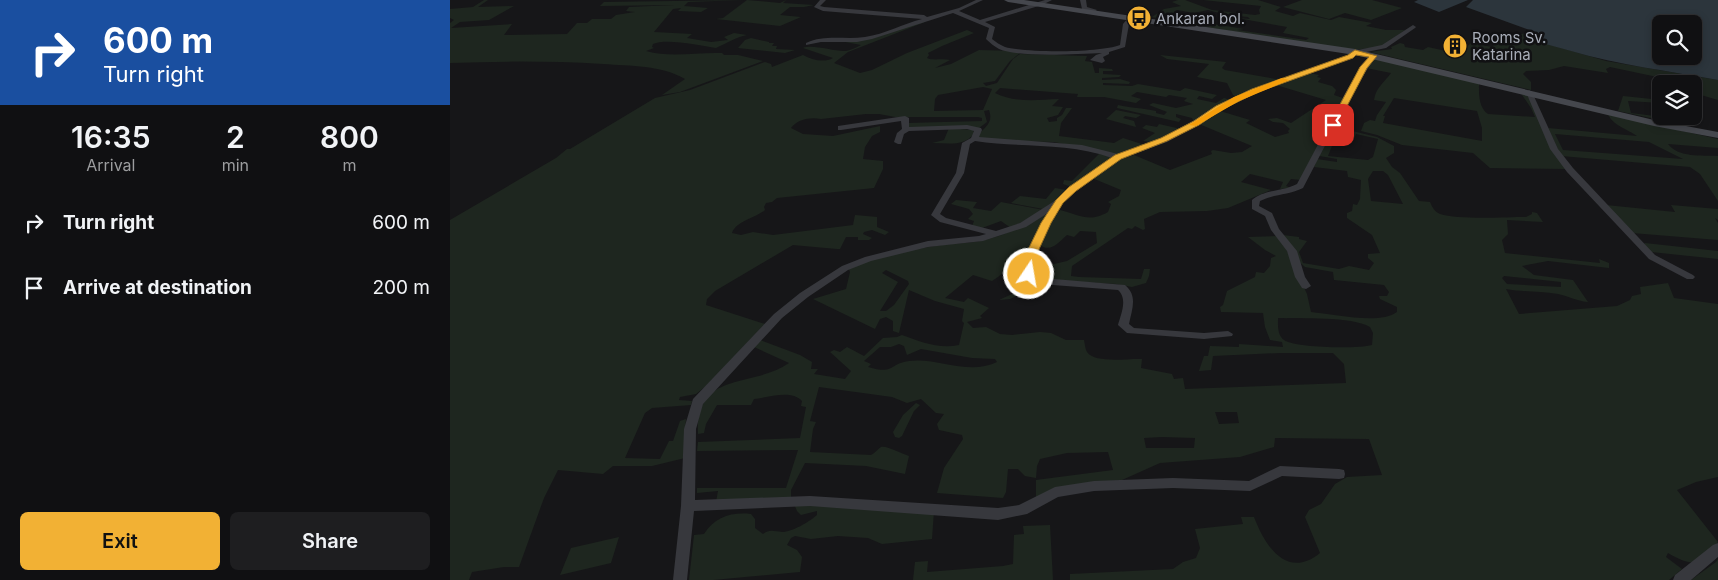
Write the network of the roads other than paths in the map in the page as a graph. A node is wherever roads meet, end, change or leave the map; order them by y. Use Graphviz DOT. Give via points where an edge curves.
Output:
graph roads {
  1 [pos="823,0"];
  2 [pos="980,0"];
  3 [pos="1008,0"];
  4 [pos="1049,0"];
  5 [pos="1084,0"];
  6 [pos="1040,4"];
  7 [pos="953,11"];
  8 [pos="1092,12"];
  9 [pos="929,18"];
  10 [pos="1132,18"];
  11 [pos="980,22"];
  12 [pos="1413,27"];
  13 [pos="808,44"];
  14 [pos="1123,46"];
  15 [pos="1355,52"];
  16 [pos="1098,56"];
  17 [pos="1373,56"];
  18 [pos="1529,92"];
  19 [pos="841,128"];
  20 [pos="907,129"];
  21 [pos="1718,135"];
  22 [pos="974,140"];
  23 [pos="898,142"];
  24 [pos="1118,157"];
  25 [pos="1059,202"];
  26 [pos="998,234"];
  27 [pos="1690,278"];
  28 [pos="1306,286"];
  29 [pos="1228,334"];
  30 [pos="1339,474"];
  31 [pos="688,506"];
  32 [pos="1718,549"];
  33 [pos="680,580"];
  34 [pos="1680,580"];
  1 -- 9 [label="street" via="817,7"];
  2 -- 7 [label="street"];
  3 -- 6 [label="main road"];
  4 -- 6 [label="street"];
  5 -- 8 [label="street" via="1084,8 1094,10"];
  6 -- 8 [label="main road"];
  6 -- 11 [label="street"];
  7 -- 9 [label="street"];
  7 -- 11 [label="street"];
  8 -- 10 [label="main road"];
  9 -- 13 [label="street" via="867,39 819,40"];
  10 -- 14 [label="street" via="1126,24"];
  10 -- 15 [label="main road"];
  11 -- 14 [label="street" via="992,27 989,39 1004,49 1100,51"];
  12 -- 15 [label="street" via="1384,47"];
  14 -- 16 [label="street" via="1123,51"];
  15 -- 17 [label="main road"];
  15 -- 24 [label="street" via="1344,59 1255,91 1164,140"];
  17 -- 18 [label="main road"];
  17 -- 28 [label="street" via="1345,99 1300,186 1265,194 1256,200 1255,207 1269,215 1271,226 1292,251 1297,273"];
  18 -- 21 [label="main road"];
  18 -- 27 [label="street" via="1554,149 1570,170 1652,257"];
  19 -- 20 [label="street" via="905,118"];
  20 -- 22 [label="street" via="975,128 978,130"];
  20 -- 23 [label="street" via="901,133"];
  22 -- 24 [label="street" via="1063,144 1100,150"];
  22 -- 26 [label="street" via="966,144 960,173 934,215 942,220"];
  24 -- 25 [label="street"];
  25 -- 26 [label="street" via="1023,225"];
  25 -- 29 [label="street" via="1030,258 1027,267 1033,278 1121,287 1130,299 1123,325 1131,331 1204,336"];
  26 -- 31 [label="street" via="928,244 868,259 846,268 804,294 778,316 697,402 690,429"];
  30 -- 31 [label="street" via="1280,470 1250,486 1173,483 1094,486 1055,492 1022,510 998,514 810,501"];
  31 -- 33 [label="street"];
  32 -- 34 [label="street"];
}
